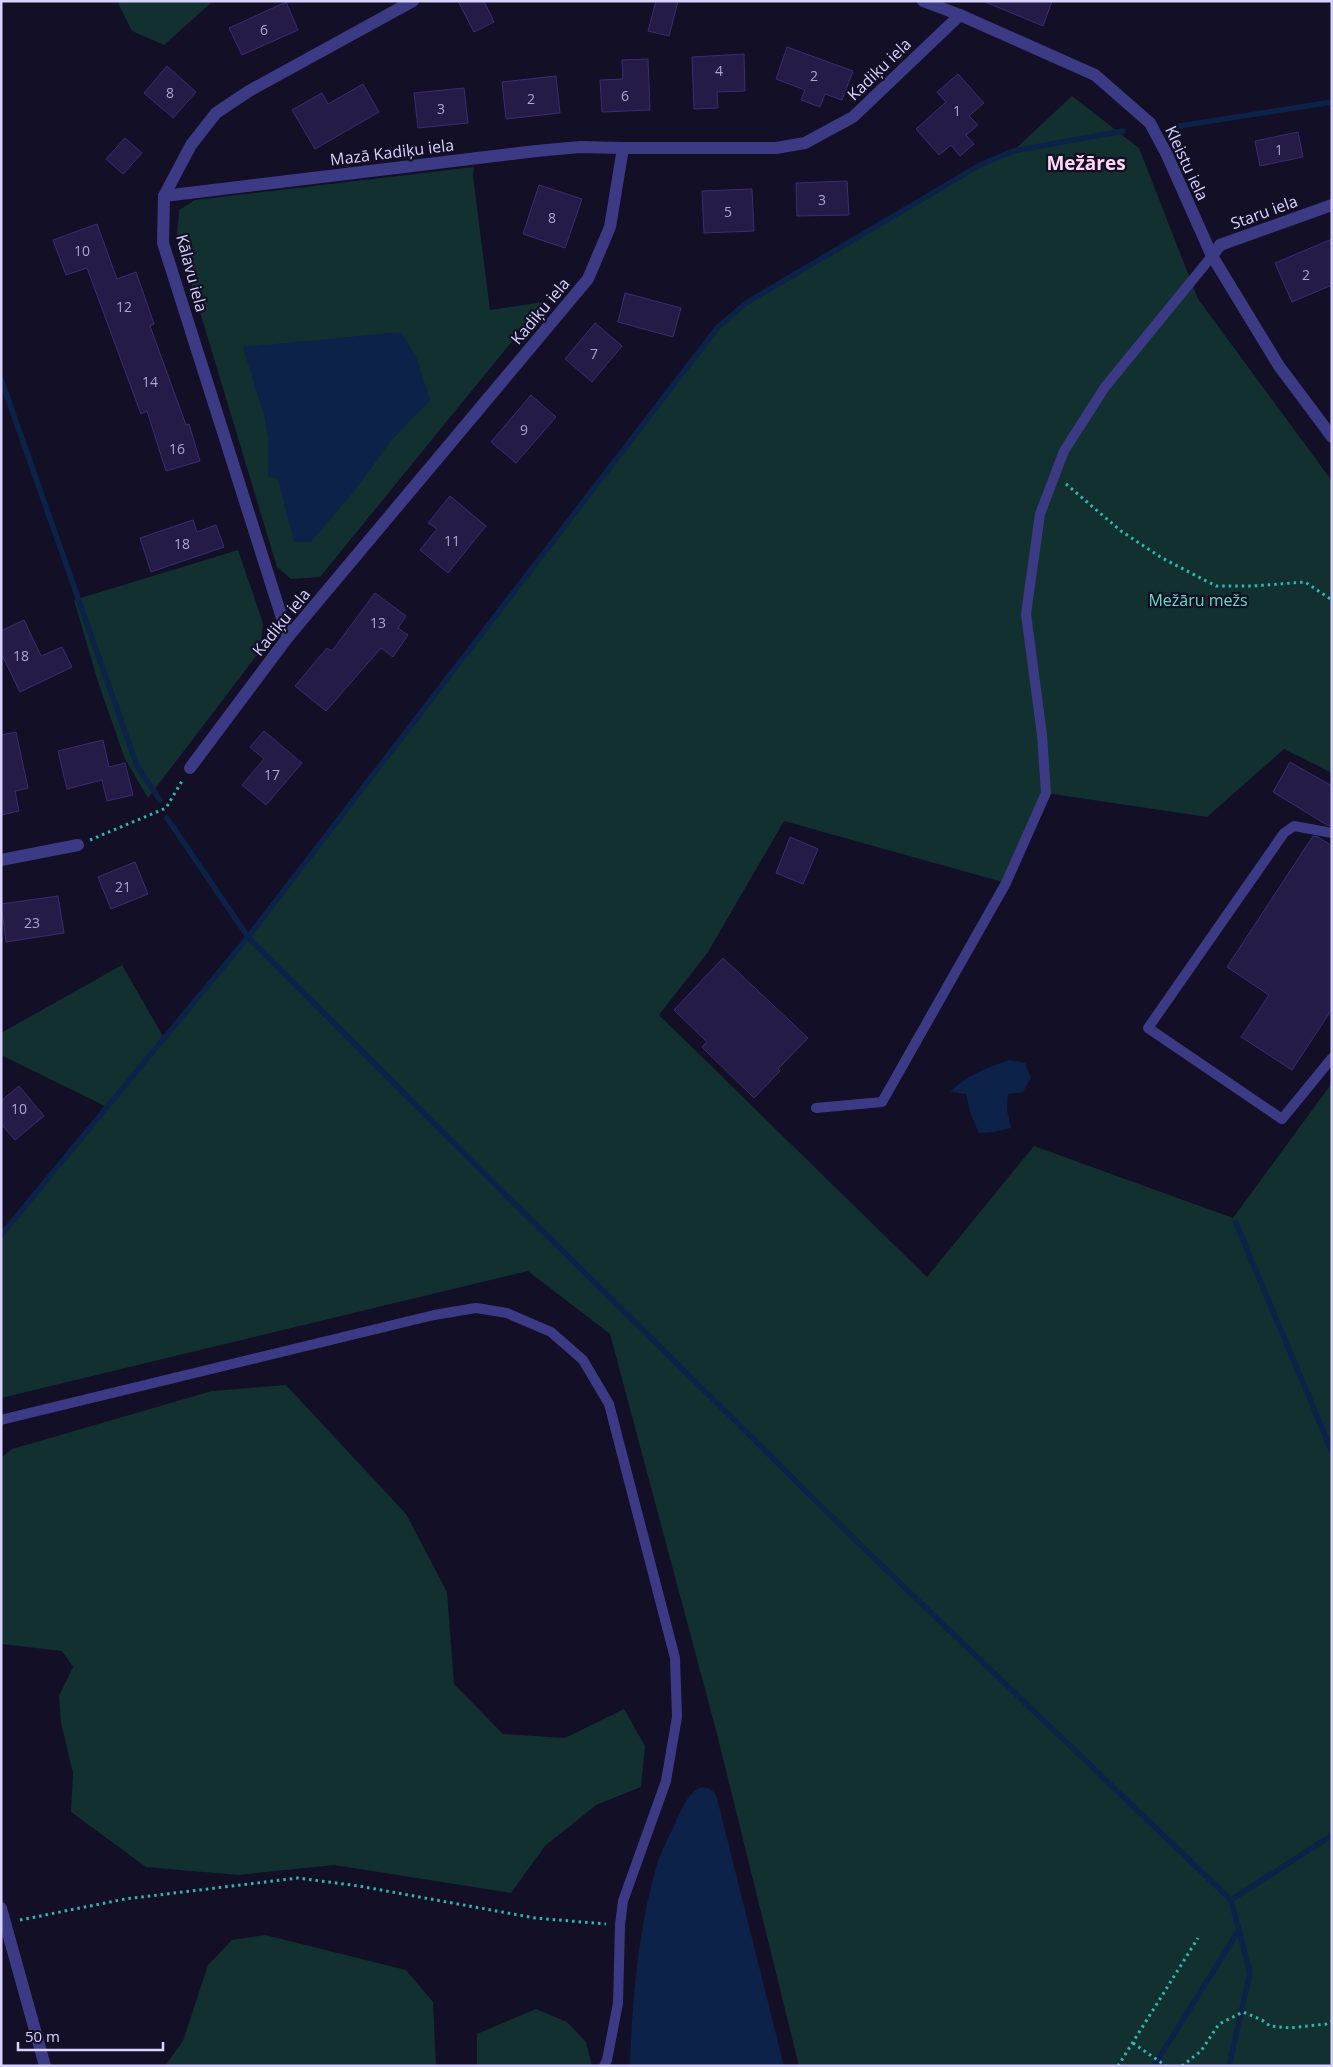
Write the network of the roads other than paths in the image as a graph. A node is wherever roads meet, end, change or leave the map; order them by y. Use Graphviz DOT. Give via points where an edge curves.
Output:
graph roads {
  1 [pos="413,1"];
  2 [pos="923,1"];
  3 [pos="960,15"];
  4 [pos="623,148"];
  5 [pos="164,196"];
  6 [pos="1332,205"];
  7 [pos="1212,256"];
  8 [pos="1332,437"];
  9 [pos="288,638"];
  10 [pos="190,768"];
  11 [pos="1332,833"];
  12 [pos="78,845"];
  13 [pos="1,860"];
  14 [pos="1332,1058"];
  15 [pos="816,1108"];
  16 [pos="1,1420"];
  17 [pos="1,1908"];
  18 [pos="3,1923"];
  19 [pos="45,2066"];
  20 [pos="604,2066"];
  1 -- 5 [label="street, Kālavu iela" via="248,91 216,113 192,145"];
  2 -- 3 [label="street, Kleistu iela"];
  3 -- 4 [label="street, Kadiķu iela" via="853,117 806,143 776,148"];
  3 -- 7 [label="street, Kleistu iela" via="1094,75 1150,123"];
  4 -- 5 [label="street, Mazā Kadiķu iela" via="536,151"];
  4 -- 9 [label="street, Kadiķu iela" via="610,227 588,278"];
  5 -- 9 [label="street, Kālavu iela" via="163,244"];
  6 -- 7 [label="street, Staru iela" via="1220,245"];
  7 -- 8 [label="street, Kleistu iela" via="1279,366"];
  7 -- 15 [label="lane" via="1104,387 1064,451 1040,514 1026,614 1046,793 1006,883 882,1102"];
  9 -- 10 [label="street, Kadiķu iela"];
  11 -- 14 [label="lane" via="1294,826 1284,833 1148,1028 1282,1119"];
  12 -- 13 [label="street"];
  16 -- 20 [label="lane" via="443,1313 476,1308 507,1313 551,1332 583,1360 609,1404 675,1658 677,1717 666,1781 623,1901 618,2003"];
  17 -- 18 [label="street"];
  18 -- 19 [label="street"];
}
